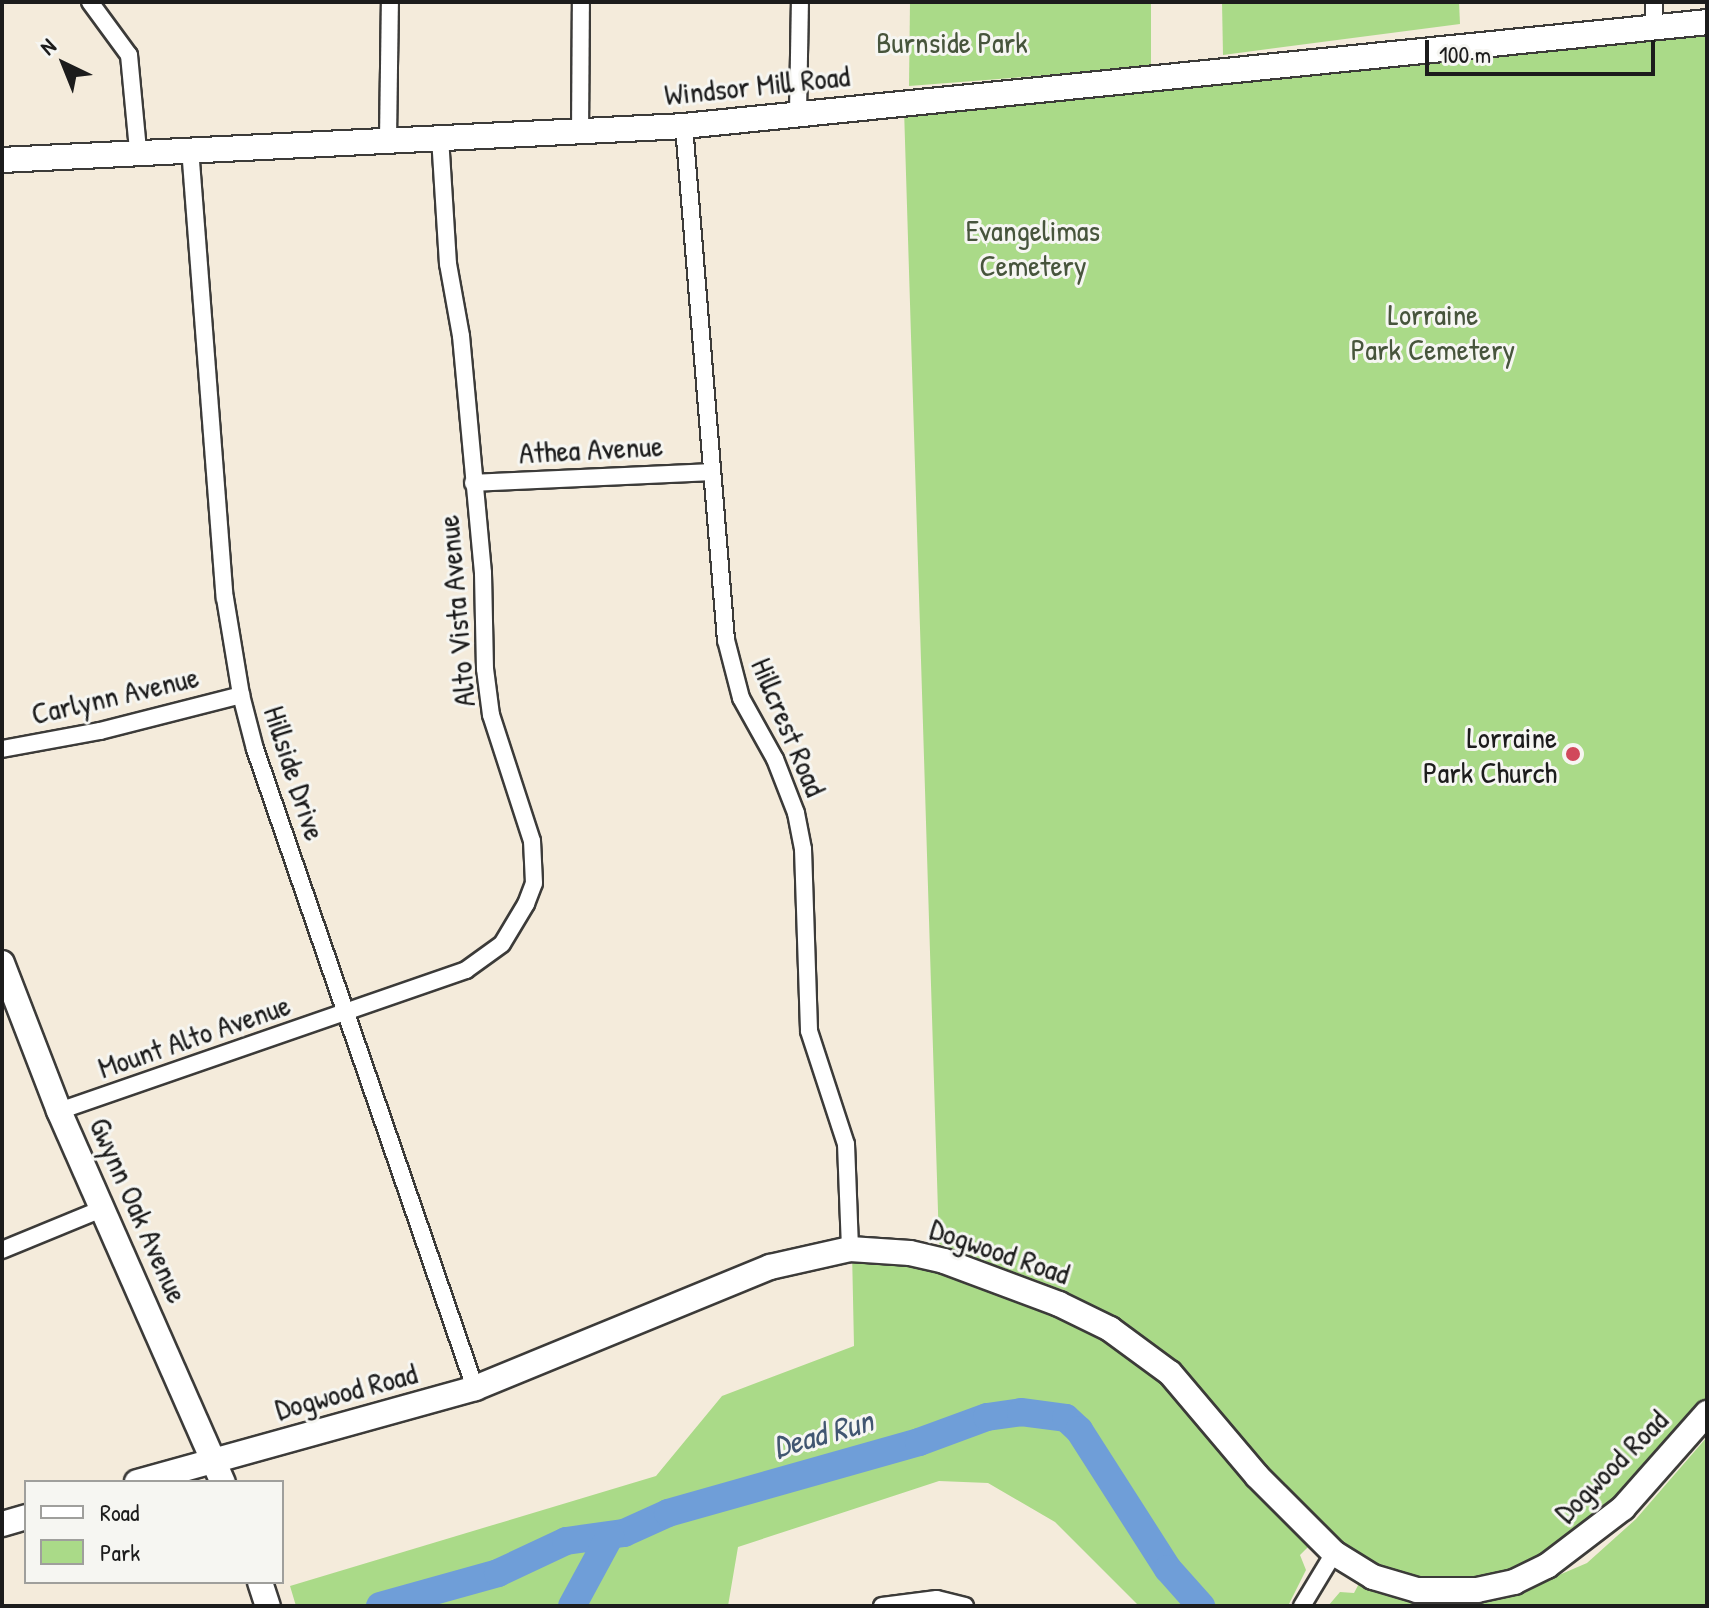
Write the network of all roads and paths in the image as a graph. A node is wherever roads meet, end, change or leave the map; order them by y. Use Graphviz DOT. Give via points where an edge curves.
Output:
graph roads {
  1 [pos="90,2"];
  2 [pos="390,2"];
  3 [pos="581,2"];
  4 [pos="800,2"];
  5 [pos="1654,14"];
  6 [pos="1707,22"];
  7 [pos="798,113"];
  8 [pos="684,126"];
  9 [pos="580,133"];
  10 [pos="440,138"];
  11 [pos="388,139"];
  12 [pos="190,148"];
  13 [pos="138,151"];
  14 [pos="2,160"];
  15 [pos="711,472"];
  16 [pos="473,483"];
  17 [pos="241,695"];
  18 [pos="2,749"];
  19 [pos="2,963"];
  20 [pos="8,1005"];
  21 [pos="347,1014"];
  22 [pos="59,1111"];
  23 [pos="104,1208"];
  24 [pos="850,1249"];
  25 [pos="2,1250"];
  26 [pos="475,1388"];
  27 [pos="1707,1413"];
  28 [pos="214,1458"];
  29 [pos="143,1480"];
  30 [pos="222,1480"];
  31 [pos="24,1518"];
  32 [pos="2,1524"];
  33 [pos="1334,1553"];
  34 [pos="261,1584"];
  35 [pos="268,1606"];
  36 [pos="882,1606"];
  37 [pos="965,1606"];
  38 [pos="1302,1606"];
  1 -- 13 [label="street" via="129,55"];
  2 -- 11 [label="street"];
  3 -- 9 [label="street"];
  4 -- 7 [label="street"];
  5 -- 6 [label="street, Windsor Mill Road"];
  5 -- 7 [label="street, Windsor Mill Road"];
  7 -- 8 [label="street, Windsor Mill Road"];
  8 -- 9 [label="street, Windsor Mill Road"];
  8 -- 15 [label="street, Hillcrest Road"];
  9 -- 10 [label="street, Windsor Mill Road"];
  10 -- 11 [label="street, Windsor Mill Road"];
  10 -- 16 [label="street, Alto Vista Avenue" via="448,264 461,336"];
  11 -- 12 [label="street, Windsor Mill Road"];
  12 -- 13 [label="street, Windsor Mill Road"];
  12 -- 17 [label="street, Hillside Drive" via="225,598"];
  13 -- 14 [label="street, Windsor Mill Road"];
  15 -- 16 [label="street, Athea Avenue"];
  15 -- 24 [label="street, Hillcrest Road" via="730,669 788,788 803,849 809,1031 846,1144"];
  16 -- 21 [label="street, Alto Vista Avenue" via="491,715 532,841 534,883 516,926 485,960"];
  17 -- 18 [label="street, Carlynn Avenue" via="100,731"];
  17 -- 21 [label="street, Hillside Drive"];
  19 -- 20 [label="street, Gwynn Oak Avenue"];
  20 -- 22 [label="street, Gwynn Oak Avenue"];
  21 -- 22 [label="street, Mount Alto Avenue"];
  21 -- 26 [label="street, Hillside Drive"];
  22 -- 23 [label="street, Gwynn Oak Avenue"];
  23 -- 25 [label="street"];
  23 -- 28 [label="street, Gwynn Oak Avenue"];
  24 -- 26 [label="street, Dogwood Road" via="770,1267"];
  24 -- 33 [label="street, Dogwood Road" via="944,1261 1059,1304 1128,1340 1170,1373 1287,1508"];
  26 -- 28 [label="street, Dogwood Road"];
  27 -- 33 [label="street, Dogwood Road" via="1584,1543 1514,1582 1477,1590 1417,1590 1373,1577"];
  28 -- 29 [label="street, Dogwood Road"];
  28 -- 30 [label="street, Gwynn Oak Avenue"];
  31 -- 32 [label="street"];
  33 -- 38 [label="street"];
  34 -- 35 [label="street"];
  36 -- 37 [label="street" via="937,1599"];
}
